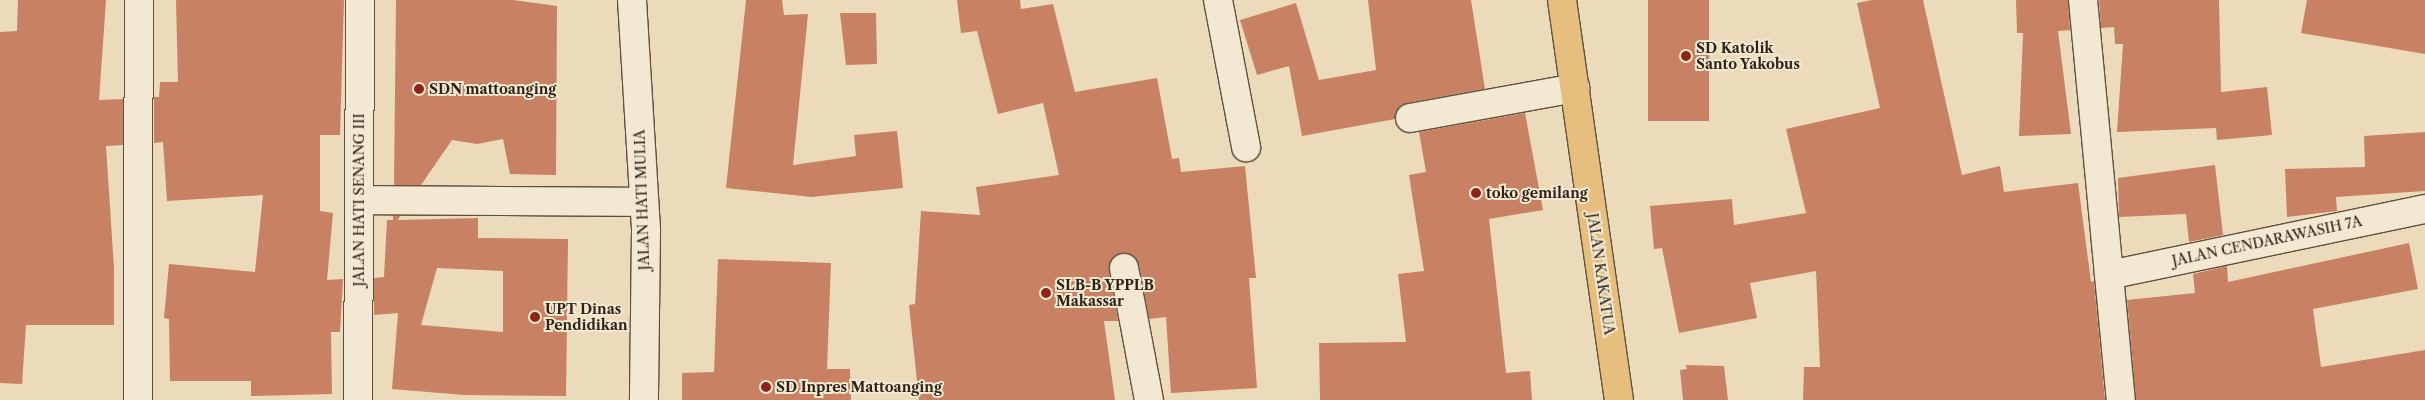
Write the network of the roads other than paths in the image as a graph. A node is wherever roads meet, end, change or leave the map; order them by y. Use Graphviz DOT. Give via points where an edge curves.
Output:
graph roads {
  1 [pos="139,0"];
  2 [pos="360,0"];
  3 [pos="632,0"];
  4 [pos="1218,0"];
  5 [pos="1562,0"];
  6 [pos="2083,0"];
  7 [pos="1575,88"];
  8 [pos="1410,118"];
  9 [pos="1246,147"];
  10 [pos="360,200"];
  11 [pos="644,202"];
  12 [pos="2425,209"];
  13 [pos="1124,268"];
  14 [pos="2109,275"];
  15 [pos="138,400"];
  16 [pos="358,400"];
  17 [pos="644,400"];
  18 [pos="1149,400"];
  19 [pos="1619,400"];
  20 [pos="2121,400"];
  1 -- 15 [label="street"];
  2 -- 10 [label="street, JALAN HATI SENANG III"];
  3 -- 11 [label="street, JALAN HATI MULIA"];
  4 -- 9 [label="street"];
  5 -- 7 [label="main road, JALAN KAKATUA"];
  6 -- 14 [label="street"];
  7 -- 8 [label="street"];
  7 -- 19 [label="main road, JALAN KAKATUA"];
  10 -- 11 [label="street"];
  10 -- 16 [label="street, JALAN HATI SENANG III"];
  11 -- 17 [label="street, JALAN HATI MULIA"];
  12 -- 14 [label="street, JALAN CENDARAWASIH 7A"];
  13 -- 18 [label="street"];
  14 -- 20 [label="street"];
}
